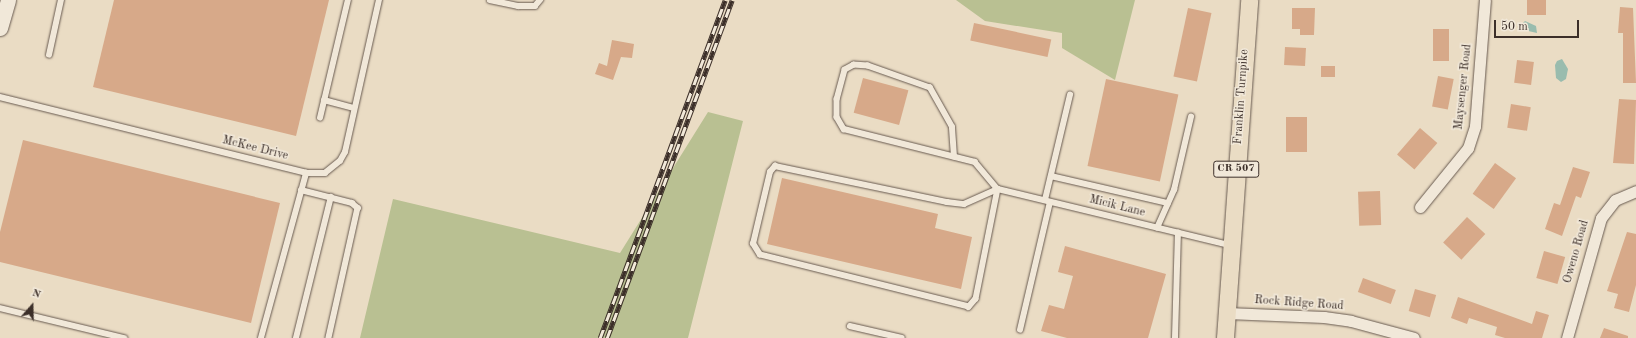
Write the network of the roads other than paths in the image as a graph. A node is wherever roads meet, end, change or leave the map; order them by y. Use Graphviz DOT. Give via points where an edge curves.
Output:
graph roads {
  1 [pos="8,0"];
  2 [pos="61,0"];
  3 [pos="348,0"];
  4 [pos="379,0"];
  5 [pos="490,0"];
  6 [pos="540,0"];
  7 [pos="1249,0"];
  8 [pos="1485,0"];
  9 [pos="0,28"];
  10 [pos="49,55"];
  11 [pos="1070,95"];
  12 [pos="0,98"];
  13 [pos="324,100"];
  14 [pos="354,108"];
  15 [pos="1191,117"];
  16 [pos="320,118"];
  17 [pos="954,157"];
  18 [pos="306,173"];
  19 [pos="1051,176"];
  20 [pos="998,189"];
  21 [pos="301,190"];
  22 [pos="1636,191"];
  23 [pos="331,198"];
  24 [pos="1048,201"];
  25 [pos="1168,203"];
  26 [pos="1420,207"];
  27 [pos="1157,228"];
  28 [pos="1178,233"];
  29 [pos="1231,246"];
  30 [pos="0,308"];
  31 [pos="1227,313"];
  32 [pos="850,326"];
  33 [pos="1020,330"];
  34 [pos="124,338"];
  35 [pos="261,338"];
  36 [pos="296,338"];
  37 [pos="330,338"];
  38 [pos="902,338"];
  39 [pos="1175,338"];
  40 [pos="1225,338"];
  41 [pos="1414,338"];
  42 [pos="1567,338"];
  1 -- 9 [label="main road"];
  2 -- 10 [label="lane"];
  3 -- 13 [label="lane"];
  4 -- 14 [label="lane, McKee Drive"];
  5 -- 6 [label="lane" via="518,6 535,6"];
  7 -- 29 [label="main road, Franklin Turnpike / CR 507"];
  8 -- 26 [label="street, Maysenger Road" via="1475,126 1468,148"];
  11 -- 19 [label="lane"];
  12 -- 18 [label="lane, McKee Drive"];
  13 -- 14 [label="lane"];
  13 -- 16 [label="lane"];
  14 -- 18 [label="lane, McKee Drive" via="340,161 325,173"];
  15 -- 25 [label="lane" via="1174,190"];
  17 -- 17 [label="lane" via="844,129 837,116 837,99 845,70 854,65 868,66 930,88 952,127"];
  17 -- 20 [label="lane" via="975,162"];
  18 -- 21 [label="lane"];
  19 -- 24 [label="lane"];
  19 -- 25 [label="lane"];
  20 -- 20 [label="lane" via="976,299 969,306 760,255 753,244 770,172 775,166 964,204"];
  20 -- 24 [label="lane, Micik Lane"];
  21 -- 23 [label="lane"];
  21 -- 35 [label="lane"];
  22 -- 42 [label="street, Oweno Road" via="1615,200 1601,218"];
  23 -- 36 [label="lane"];
  23 -- 37 [label="lane" via="352,203 358,208"];
  24 -- 27 [label="lane, Micik Lane"];
  24 -- 33 [label="lane"];
  25 -- 27 [label="lane"];
  27 -- 28 [label="lane, Micik Lane"];
  28 -- 29 [label="lane, Micik Lane"];
  28 -- 39 [label="lane"];
  29 -- 31 [label="main road, Franklin Turnpike / CR 507"];
  30 -- 34 [label="lane"];
  31 -- 40 [label="main road, Franklin Turnpike / CR 507"];
  31 -- 41 [label="street, Rock Ridge Road" via="1324,317 1352,321"];
  32 -- 38 [label="lane"];
}
